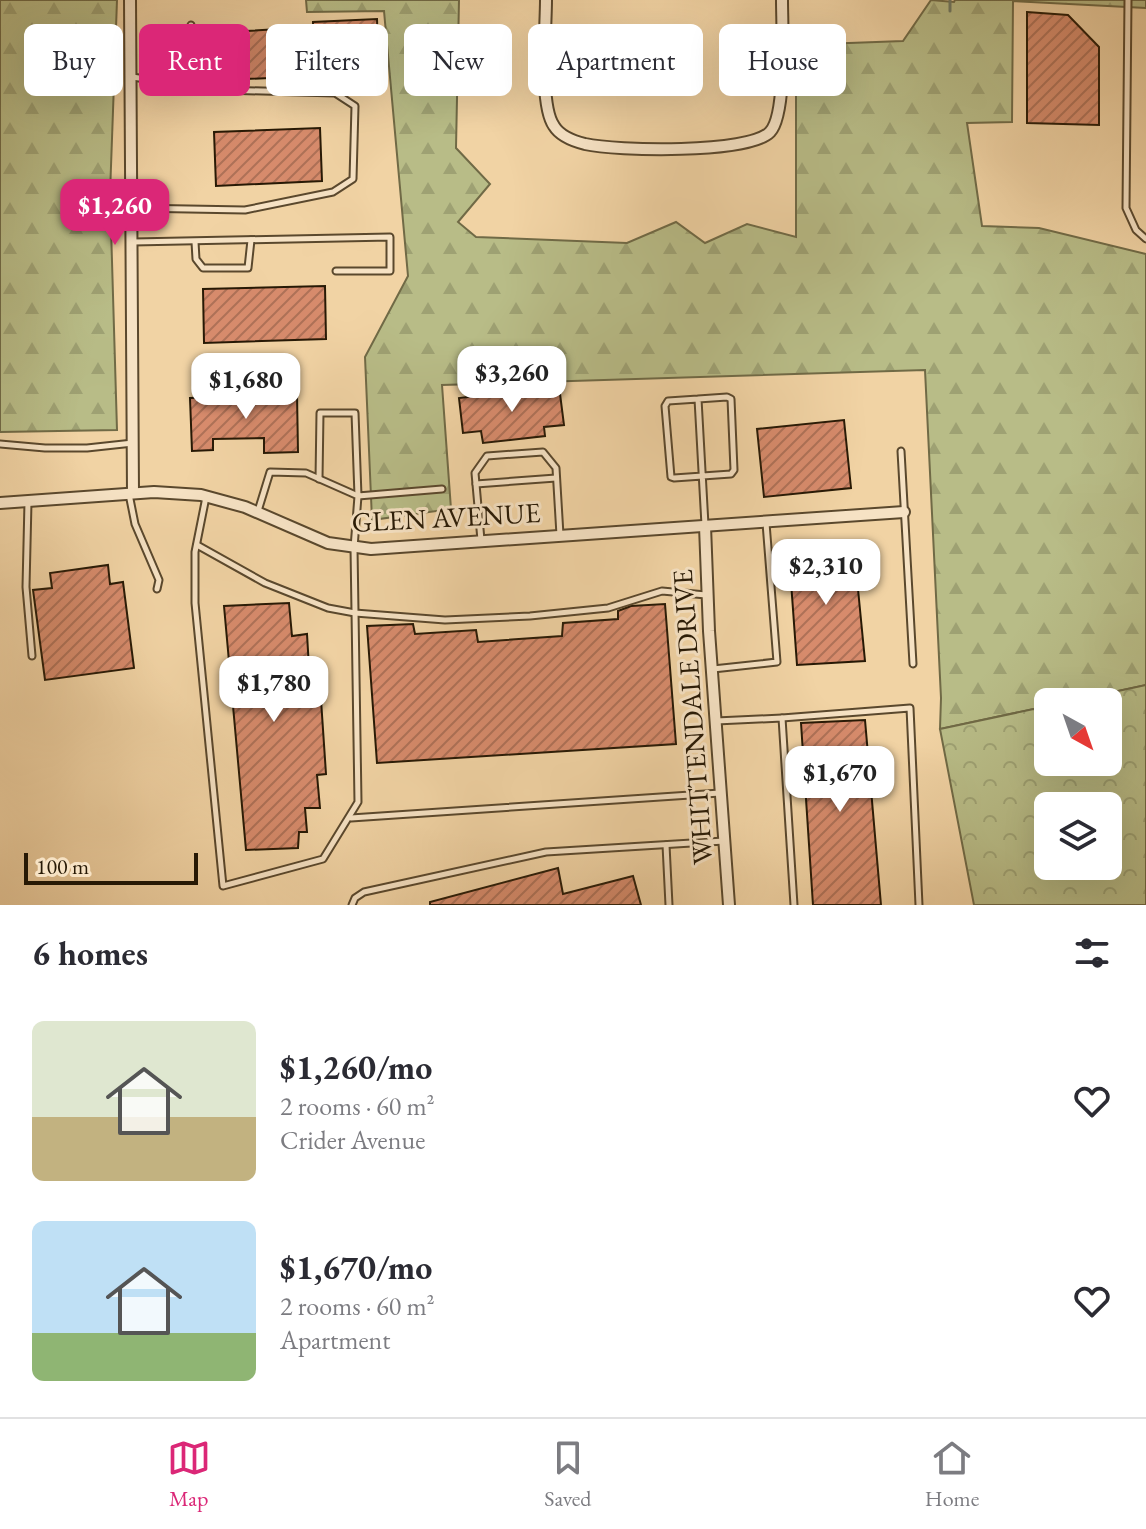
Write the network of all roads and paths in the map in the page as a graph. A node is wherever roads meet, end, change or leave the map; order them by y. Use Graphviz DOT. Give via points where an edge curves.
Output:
graph roads {
  1 [pos="130,0"];
  2 [pos="546,0"];
  3 [pos="782,0"];
  4 [pos="1128,0"];
  5 [pos="131,77"];
  6 [pos="139,78"];
  7 [pos="250,91"];
  8 [pos="132,208"];
  9 [pos="1146,239"];
  10 [pos="251,240"];
  11 [pos="132,242"];
  12 [pos="195,242"];
  13 [pos="336,271"];
  14 [pos="698,399"];
  15 [pos="133,443"];
  16 [pos="0,444"];
  17 [pos="901,451"];
  18 [pos="703,476"];
  19 [pos="556,478"];
  20 [pos="319,479"];
  21 [pos="476,484"];
  22 [pos="442,489"];
  23 [pos="131,493"];
  24 [pos="206,496"];
  25 [pos="358,496"];
  26 [pos="28,501"];
  27 [pos="0,503"];
  28 [pos="904,512"];
  29 [pos="258,513"];
  30 [pos="766,523"];
  31 [pos="705,526"];
  32 [pos="560,535"];
  33 [pos="482,541"];
  34 [pos="197,545"];
  35 [pos="354,548"];
  36 [pos="157,589"];
  37 [pos="707,596"];
  38 [pos="355,613"];
  39 [pos="32,656"];
  40 [pos="913,664"];
  41 [pos="712,669"];
  42 [pos="782,718"];
  43 [pos="715,721"];
  44 [pos="721,793"];
  45 [pos="351,818"];
  46 [pos="724,841"];
  47 [pos="666,845"];
  48 [pos="352,905"];
  49 [pos="669,905"];
  50 [pos="729,905"];
  51 [pos="794,905"];
  52 [pos="919,905"];
  1 -- 5 [label="street"];
  2 -- 3 [label="street" via="548,113 558,132 583,144 620,149 738,146 771,131 779,108"];
  4 -- 9 [label="lane" via="1126,208"];
  5 -- 6 [label="lane"];
  5 -- 8 [label="street"];
  7 -- 8 [label="lane" via="335,93 355,106 353,179 333,192 245,210"];
  8 -- 11 [label="street"];
  10 -- 12 [label="lane"];
  10 -- 12 [label="lane" via="248,268 203,268 196,259"];
  10 -- 13 [label="lane" via="390,237 390,271"];
  11 -- 12 [label="lane"];
  11 -- 15 [label="street"];
  14 -- 18 [label="lane"];
  14 -- 18 [label="lane" via="731,399 734,470"];
  14 -- 18 [label="lane" via="668,401 665,406 671,477"];
  15 -- 16 [label="lane" via="59,448"];
  15 -- 23 [label="street"];
  17 -- 28 [label="lane"];
  18 -- 31 [label="lane"];
  19 -- 21 [label="lane"];
  19 -- 21 [label="lane" via="556,468 543,452 487,456 475,473"];
  19 -- 32 [label="lane"];
  20 -- 25 [label="lane"];
  20 -- 25 [label="lane" via="320,413 355,413"];
  20 -- 29 [label="lane" via="306,473 270,472"];
  21 -- 33 [label="lane"];
  22 -- 25 [label="lane"];
  23 -- 24 [label="street, GLEN AVENUE"];
  23 -- 26 [label="street, GLEN AVENUE"];
  23 -- 36 [label="lane" via="135,524 159,580"];
  24 -- 29 [label="street, GLEN AVENUE"];
  24 -- 34 [label="lane"];
  25 -- 35 [label="lane"];
  26 -- 27 [label="street, GLEN AVENUE"];
  26 -- 39 [label="lane" via="26,587"];
  28 -- 30 [label="street, GLEN AVENUE"];
  28 -- 40 [label="lane"];
  29 -- 35 [label="street, GLEN AVENUE" via="307,536"];
  30 -- 31 [label="street, GLEN AVENUE"];
  30 -- 41 [label="lane" via="777,662"];
  31 -- 32 [label="street, GLEN AVENUE"];
  31 -- 37 [label="street, WHITTENDALE DRIVE"];
  32 -- 33 [label="street, GLEN AVENUE"];
  33 -- 35 [label="street, GLEN AVENUE"];
  34 -- 38 [label="lane" via="265,583"];
  34 -- 45 [label="lane" via="195,603 223,886 323,859"];
  35 -- 38 [label="lane"];
  37 -- 38 [label="lane" via="662,591 608,608 530,616 445,620"];
  37 -- 41 [label="street, WHITTENDALE DRIVE"];
  38 -- 45 [label="lane" via="358,802"];
  41 -- 43 [label="street, WHITTENDALE DRIVE"];
  42 -- 43 [label="lane"];
  42 -- 51 [label="lane"];
  42 -- 52 [label="lane" via="910,708"];
  43 -- 44 [label="street, WHITTENDALE DRIVE"];
  44 -- 45 [label="lane"];
  44 -- 46 [label="street, WHITTENDALE DRIVE"];
  46 -- 47 [label="lane"];
  46 -- 50 [label="street, WHITTENDALE DRIVE"];
  47 -- 48 [label="lane" via="546,852 364,892"];
  47 -- 49 [label="lane"];
}
